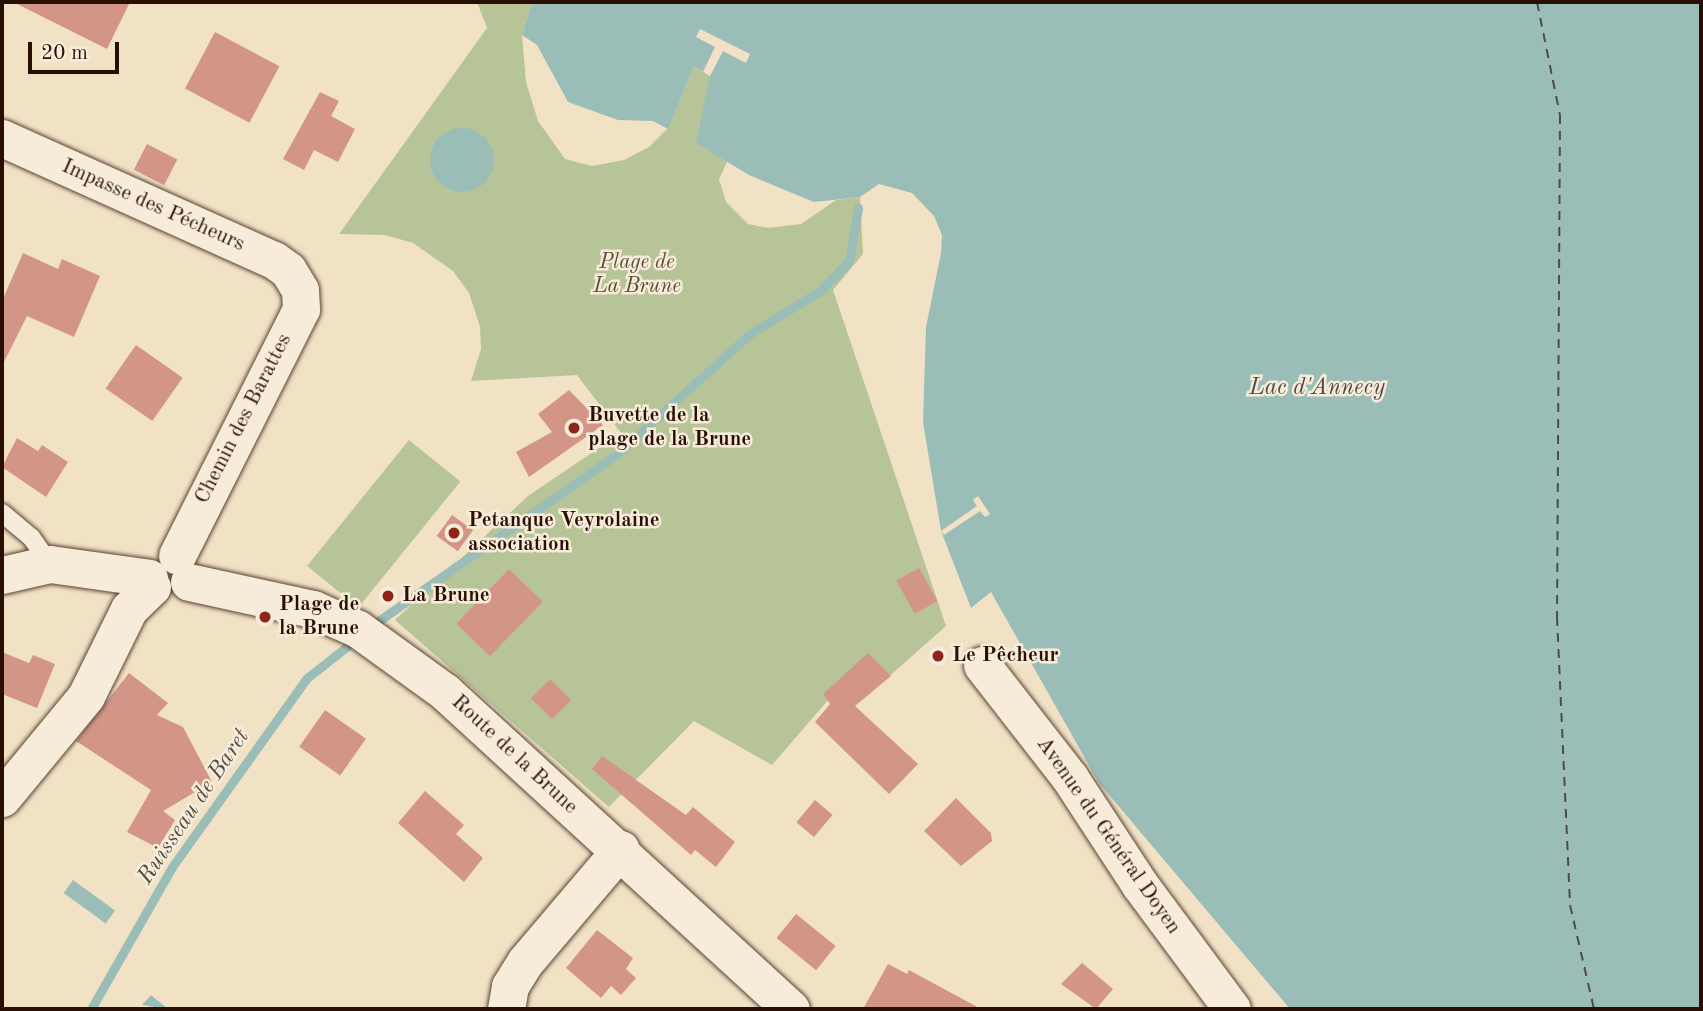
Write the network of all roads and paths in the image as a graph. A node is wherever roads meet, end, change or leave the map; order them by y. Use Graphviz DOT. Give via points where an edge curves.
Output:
graph roads {
  1 [pos="2,138"];
  2 [pos="297,282"];
  3 [pos="2,513"];
  4 [pos="50,564"];
  5 [pos="2,575"];
  6 [pos="167,576"];
  7 [pos="982,665"];
  8 [pos="2,798"];
  9 [pos="621,849"];
  10 [pos="1223,1005"];
  11 [pos="506,1009"];
  12 [pos="791,1009"];
  1 -- 2 [label="street, Impasse des Pécheurs" via="274,260"];
  2 -- 6 [label="street, Chemin des Barattes" via="301,309"];
  3 -- 4 [label="lane" via="31,537"];
  4 -- 5 [label="street"];
  4 -- 6 [label="street, Route de la Brune"];
  6 -- 8 [label="street, Chemin des Barattes" via="128,609 86,696"];
  6 -- 9 [label="street, Route de la Brune" via="313,610 358,629 445,692"];
  7 -- 10 [label="street, Avenue du Général Doyen" via="1070,778"];
  9 -- 11 [label="street" via="525,962 510,986"];
  9 -- 12 [label="street, Route de la Brune"];
}
